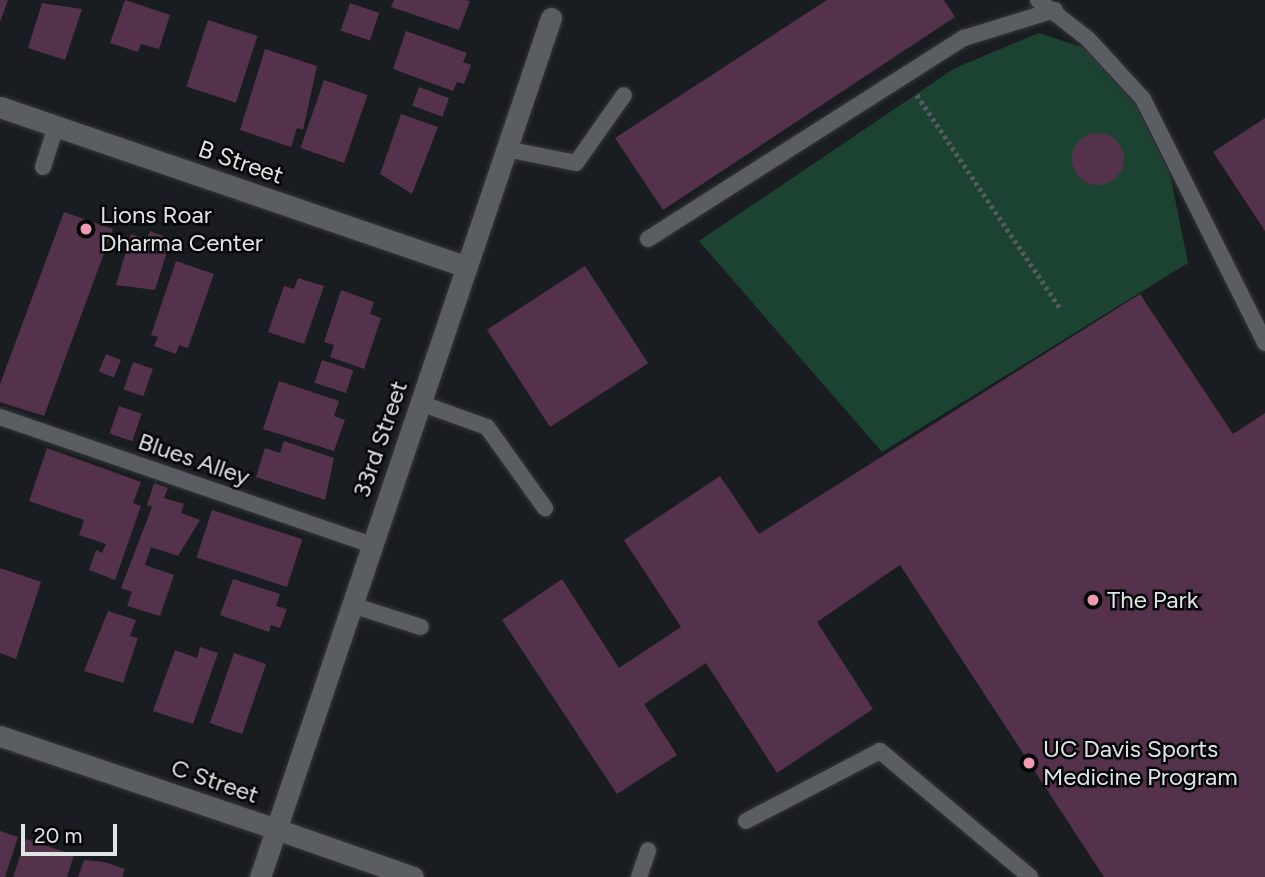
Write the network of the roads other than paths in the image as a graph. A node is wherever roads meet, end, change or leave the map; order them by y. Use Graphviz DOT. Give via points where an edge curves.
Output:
graph roads {
  1 [pos="1038,0"];
  2 [pos="1055,10"];
  3 [pos="551,18"];
  4 [pos="625,94"];
  5 [pos="0,107"];
  6 [pos="56,126"];
  7 [pos="506,149"];
  8 [pos="43,167"];
  9 [pos="648,239"];
  10 [pos="466,267"];
  11 [pos="1265,343"];
  12 [pos="420,403"];
  13 [pos="0,417"];
  14 [pos="545,508"];
  15 [pos="372,545"];
  16 [pos="352,605"];
  17 [pos="421,627"];
  18 [pos="0,736"];
  19 [pos="746,821"];
  20 [pos="276,829"];
  21 [pos="648,851"];
  22 [pos="260,877"];
  23 [pos="413,877"];
  24 [pos="639,877"];
  25 [pos="1030,877"];
  1 -- 2 [label="lane"];
  2 -- 9 [label="lane" via="964,38"];
  2 -- 11 [label="lane" via="1143,99"];
  3 -- 7 [label="street, 33rd Street"];
  4 -- 7 [label="lane" via="576,163"];
  5 -- 6 [label="street, B Street"];
  6 -- 8 [label="lane"];
  6 -- 10 [label="street, B Street"];
  7 -- 10 [label="street, 33rd Street"];
  10 -- 12 [label="street, 33rd Street"];
  12 -- 14 [label="lane" via="487,427"];
  12 -- 15 [label="street, 33rd Street"];
  13 -- 15 [label="lane, Blues Alley"];
  15 -- 16 [label="street, 33rd Street"];
  16 -- 17 [label="lane"];
  16 -- 20 [label="street, 33rd Street"];
  18 -- 20 [label="street, C Street"];
  19 -- 25 [label="lane" via="880,751"];
  20 -- 22 [label="street, 33rd Street"];
  20 -- 23 [label="street, C Street"];
  21 -- 24 [label="lane"];
}
